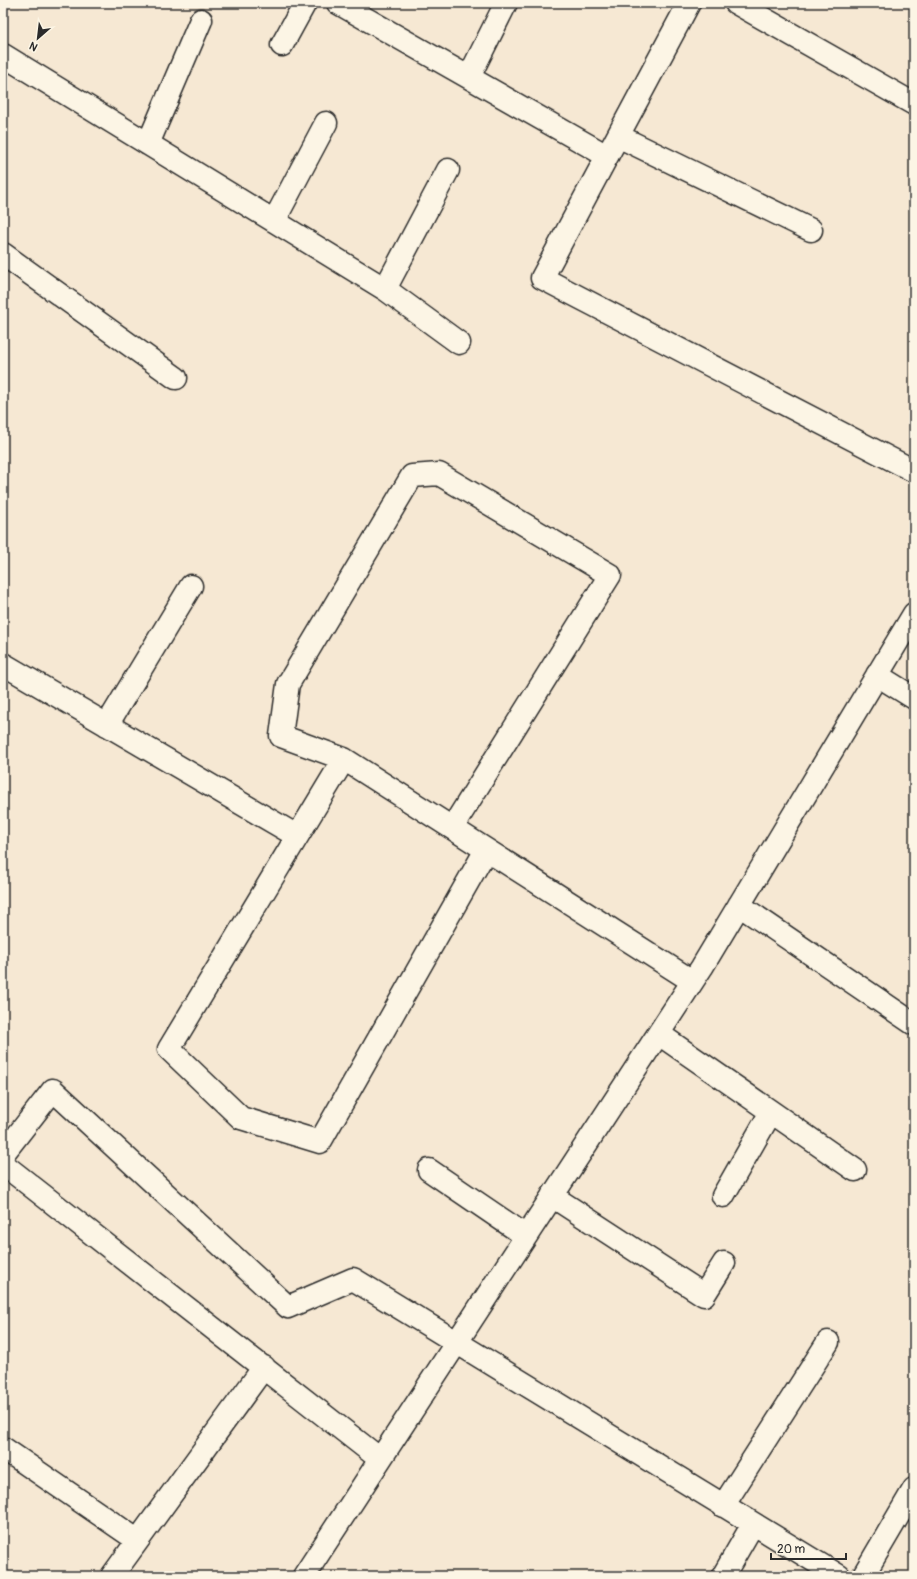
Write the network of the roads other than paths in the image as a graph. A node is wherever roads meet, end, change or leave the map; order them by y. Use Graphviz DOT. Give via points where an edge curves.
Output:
graph roads {
  1 [pos="305,3"];
  2 [pos="338,3"];
  3 [pos="506,3"];
  4 [pos="689,3"];
  5 [pos="736,3"];
  6 [pos="201,20"];
  7 [pos="282,45"];
  8 [pos="3,56"];
  9 [pos="469,77"];
  10 [pos="914,104"];
  11 [pos="326,123"];
  12 [pos="618,136"];
  13 [pos="148,144"];
  14 [pos="607,156"];
  15 [pos="448,170"];
  16 [pos="274,221"];
  17 [pos="811,230"];
  18 [pos="3,254"];
  19 [pos="385,289"];
  20 [pos="459,343"];
  21 [pos="176,378"];
  22 [pos="914,471"];
  23 [pos="191,586"];
  24 [pos="914,614"];
  25 [pos="3,664"];
  26 [pos="877,674"];
  27 [pos="914,698"];
  28 [pos="107,725"];
  29 [pos="344,759"];
  30 [pos="452,828"];
  31 [pos="297,836"];
  32 [pos="486,850"];
  33 [pos="739,905"];
  34 [pos="692,982"];
  35 [pos="914,1024"];
  36 [pos="659,1034"];
  37 [pos="772,1112"];
  38 [pos="3,1154"];
  39 [pos="3,1164"];
  40 [pos="429,1170"];
  41 [pos="855,1170"];
  42 [pos="552,1196"];
  43 [pos="723,1196"];
  44 [pos="526,1236"];
  45 [pos="724,1263"];
  46 [pos="456,1342"];
  47 [pos="828,1342"];
  48 [pos="264,1367"];
  49 [pos="3,1448"];
  50 [pos="380,1459"];
  51 [pos="914,1489"];
  52 [pos="723,1506"];
  53 [pos="753,1524"];
  54 [pos="137,1540"];
  55 [pos="112,1576"];
  56 [pos="304,1576"];
  57 [pos="723,1576"];
  58 [pos="839,1576"];
  59 [pos="863,1576"];
  1 -- 7 [label="street"];
  2 -- 9 [label="street"];
  3 -- 9 [label="street"];
  4 -- 12 [label="street"];
  5 -- 10 [label="street"];
  6 -- 13 [label="street"];
  8 -- 13 [label="street"];
  9 -- 14 [label="street"];
  11 -- 16 [label="street"];
  12 -- 14 [label="street"];
  12 -- 17 [label="street"];
  13 -- 16 [label="street"];
  14 -- 22 [label="street" via="542,278"];
  15 -- 19 [label="street"];
  16 -- 19 [label="street"];
  18 -- 21 [label="street"];
  19 -- 20 [label="street"];
  23 -- 28 [label="street"];
  24 -- 26 [label="street"];
  25 -- 28 [label="street"];
  26 -- 27 [label="street"];
  26 -- 33 [label="street"];
  28 -- 31 [label="street"];
  29 -- 30 [label="street"];
  29 -- 30 [label="street" via="281,736 288,684 412,476 439,474 610,575"];
  29 -- 31 [label="street"];
  30 -- 32 [label="street"];
  31 -- 32 [label="street" via="169,1049 241,1118 320,1142"];
  32 -- 34 [label="street"];
  33 -- 34 [label="street"];
  33 -- 35 [label="street"];
  34 -- 36 [label="street"];
  36 -- 37 [label="street"];
  36 -- 42 [label="street"];
  37 -- 41 [label="street"];
  37 -- 43 [label="street"];
  38 -- 46 [label="street" via="53,1090 288,1307 353,1279"];
  39 -- 48 [label="street"];
  40 -- 44 [label="street"];
  42 -- 44 [label="street"];
  42 -- 45 [label="street" via="704,1296"];
  44 -- 46 [label="street"];
  46 -- 50 [label="street"];
  46 -- 52 [label="street"];
  47 -- 52 [label="street"];
  48 -- 50 [label="street"];
  48 -- 54 [label="street"];
  49 -- 54 [label="street"];
  50 -- 56 [label="street"];
  51 -- 59 [label="street"];
  52 -- 53 [label="street"];
  53 -- 57 [label="street"];
  53 -- 58 [label="street"];
  54 -- 55 [label="street"];
}
